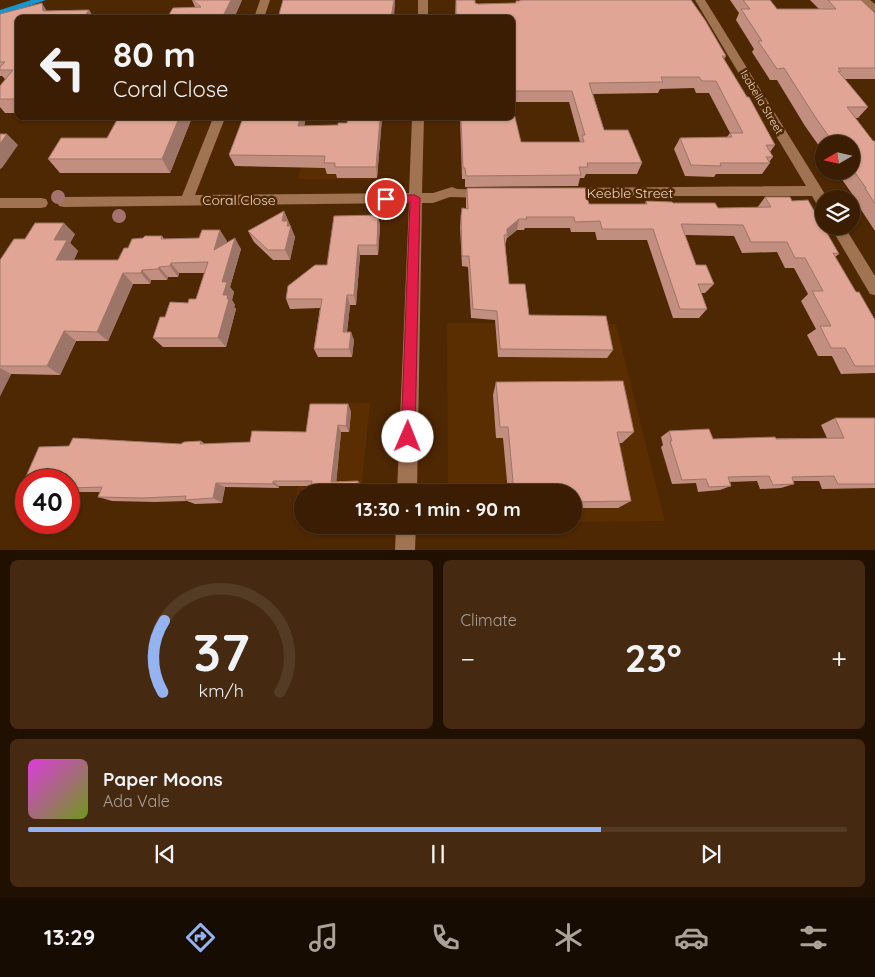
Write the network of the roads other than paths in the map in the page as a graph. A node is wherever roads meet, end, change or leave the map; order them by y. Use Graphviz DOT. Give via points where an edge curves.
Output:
graph roads {
  1 [pos="9,0"];
  2 [pos="41,0"];
  3 [pos="266,0"];
  4 [pos="424,0"];
  5 [pos="700,0"];
  6 [pos="864,0"];
  7 [pos="0,3"];
  8 [pos="875,9"];
  9 [pos="0,13"];
  10 [pos="260,15"];
  11 [pos="423,15"];
  12 [pos="218,120"];
  13 [pos="418,120"];
  14 [pos="815,190"];
  15 [pos="815,191"];
  16 [pos="552,193"];
  17 [pos="504,194"];
  18 [pos="415,198"];
  19 [pos="187,200"];
  20 [pos="41,202"];
  21 [pos="64,202"];
  22 [pos="0,203"];
  23 [pos="842,235"];
  24 [pos="875,289"];
  25 [pos="407,484"];
  26 [pos="406,534"];
  27 [pos="405,550"];
  1 -- 7 [label="highway"];
  2 -- 9 [label="highway"];
  3 -- 10 [label="street"];
  4 -- 11 [label="street"];
  5 -- 14 [label="street, Isabella Street"];
  6 -- 8 [label="street"];
  12 -- 19 [label="street"];
  13 -- 18 [label="street"];
  15 -- 16 [label="street, Keeble Street"];
  17 -- 18 [label="street" via="452,192 433,198"];
  18 -- 19 [label="street, Coral Close"];
  18 -- 25 [label="street"];
  19 -- 21 [label="street, Coral Close"];
  20 -- 22 [label="street"];
  23 -- 24 [label="street"];
  26 -- 27 [label="street"];
}
